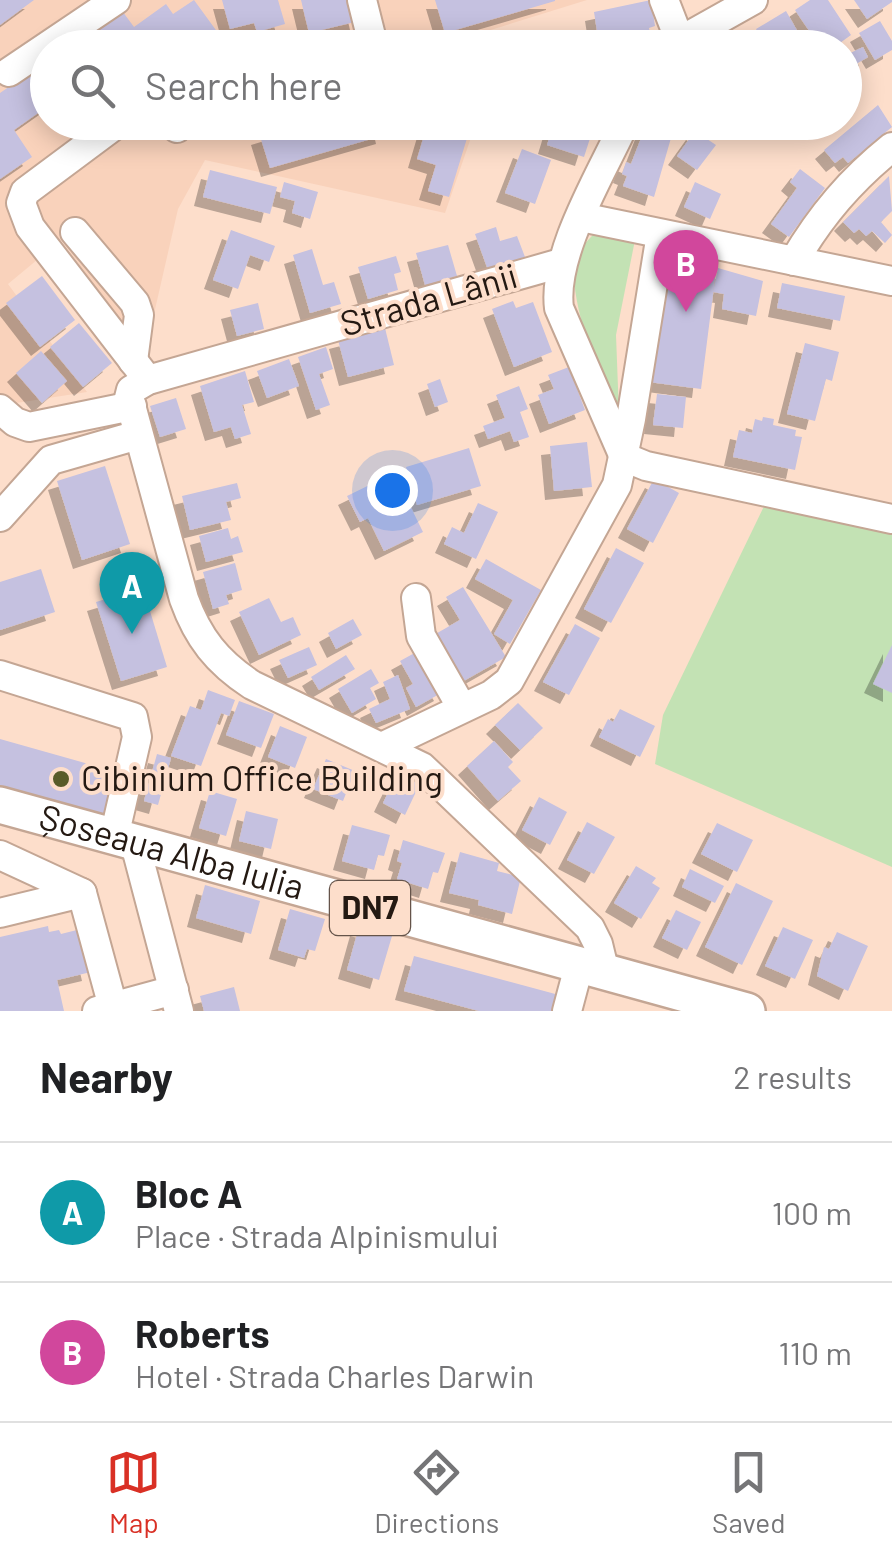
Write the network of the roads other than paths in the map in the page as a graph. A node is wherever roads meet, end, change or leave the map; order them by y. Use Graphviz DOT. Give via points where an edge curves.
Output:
graph roads {
  1 [pos="116,0"];
  2 [pos="362,0"];
  3 [pos="664,0"];
  4 [pos="753,0"];
  5 [pos="72,30"];
  6 [pos="370,30"];
  7 [pos="673,30"];
  8 [pos="701,30"];
  9 [pos="30,58"];
  10 [pos="10,72"];
  11 [pos="95,140"];
  12 [pos="618,140"];
  13 [pos="892,147"];
  14 [pos="582,217"];
  15 [pos="75,232"];
  16 [pos="661,234"];
  17 [pos="794,261"];
  18 [pos="561,263"];
  19 [pos="892,281"];
  20 [pos="135,386"];
  21 [pos="0,409"];
  22 [pos="138,436"];
  23 [pos="624,458"];
  24 [pos="881,511"];
  25 [pos="0,517"];
  26 [pos="416,598"];
  27 [pos="0,675"];
  28 [pos="462,708"];
  29 [pos="384,746"];
  30 [pos="6,807"];
  31 [pos="125,840"];
  32 [pos="0,848"];
  33 [pos="0,855"];
  34 [pos="82,893"];
  35 [pos="0,913"];
  36 [pos="592,970"];
  37 [pos="657,999"];
  38 [pos="176,1001"];
  39 [pos="104,1009"];
  40 [pos="568,1011"];
  41 [pos="747,1011"];
  1 -- 5 [label="street"];
  2 -- 6 [label="street"];
  3 -- 7 [label="street"];
  4 -- 8 [label="street"];
  9 -- 10 [label="street"];
  11 -- 20 [label="street" via="26,192 22,203 30,227"];
  12 -- 14 [label="street, Strada Lânii"];
  13 -- 17 [label="street" via="830,206"];
  14 -- 16 [label="street"];
  14 -- 18 [label="street, Strada Lânii"];
  15 -- 20 [label="street" via="136,302"];
  16 -- 17 [label="street"];
  16 -- 23 [label="street"];
  17 -- 19 [label="street"];
  18 -- 20 [label="street, Strada Lânii"];
  18 -- 23 [label="street" via="559,308"];
  20 -- 21 [label="street, Strada Lânii" via="29,427"];
  20 -- 22 [label="street"];
  22 -- 25 [label="street" via="51,460"];
  22 -- 29 [label="street" via="184,599 207,648 252,685"];
  23 -- 24 [label="street"];
  23 -- 28 [label="street" via="607,505 514,675"];
  26 -- 28 [label="street" via="421,636"];
  27 -- 31 [label="street" via="133,717 137,736"];
  28 -- 29 [label="street"];
  29 -- 36 [label="street" via="422,767 590,928 598,944"];
  30 -- 31 [label="main road, Șoseaua Alba Iulia / DN7"];
  30 -- 32 [label="street"];
  31 -- 36 [label="main road, Șoseaua Alba Iulia / DN7"];
  31 -- 38 [label="street"];
  33 -- 34 [label="street"];
  34 -- 35 [label="street"];
  34 -- 39 [label="street"];
  36 -- 37 [label="main road, Șoseaua Alba Iulia / DN7"];
  36 -- 40 [label="street"];
  37 -- 41 [label="main road, Șoseaua Alba Iulia / DN7"];
  38 -- 39 [label="street"];
}
